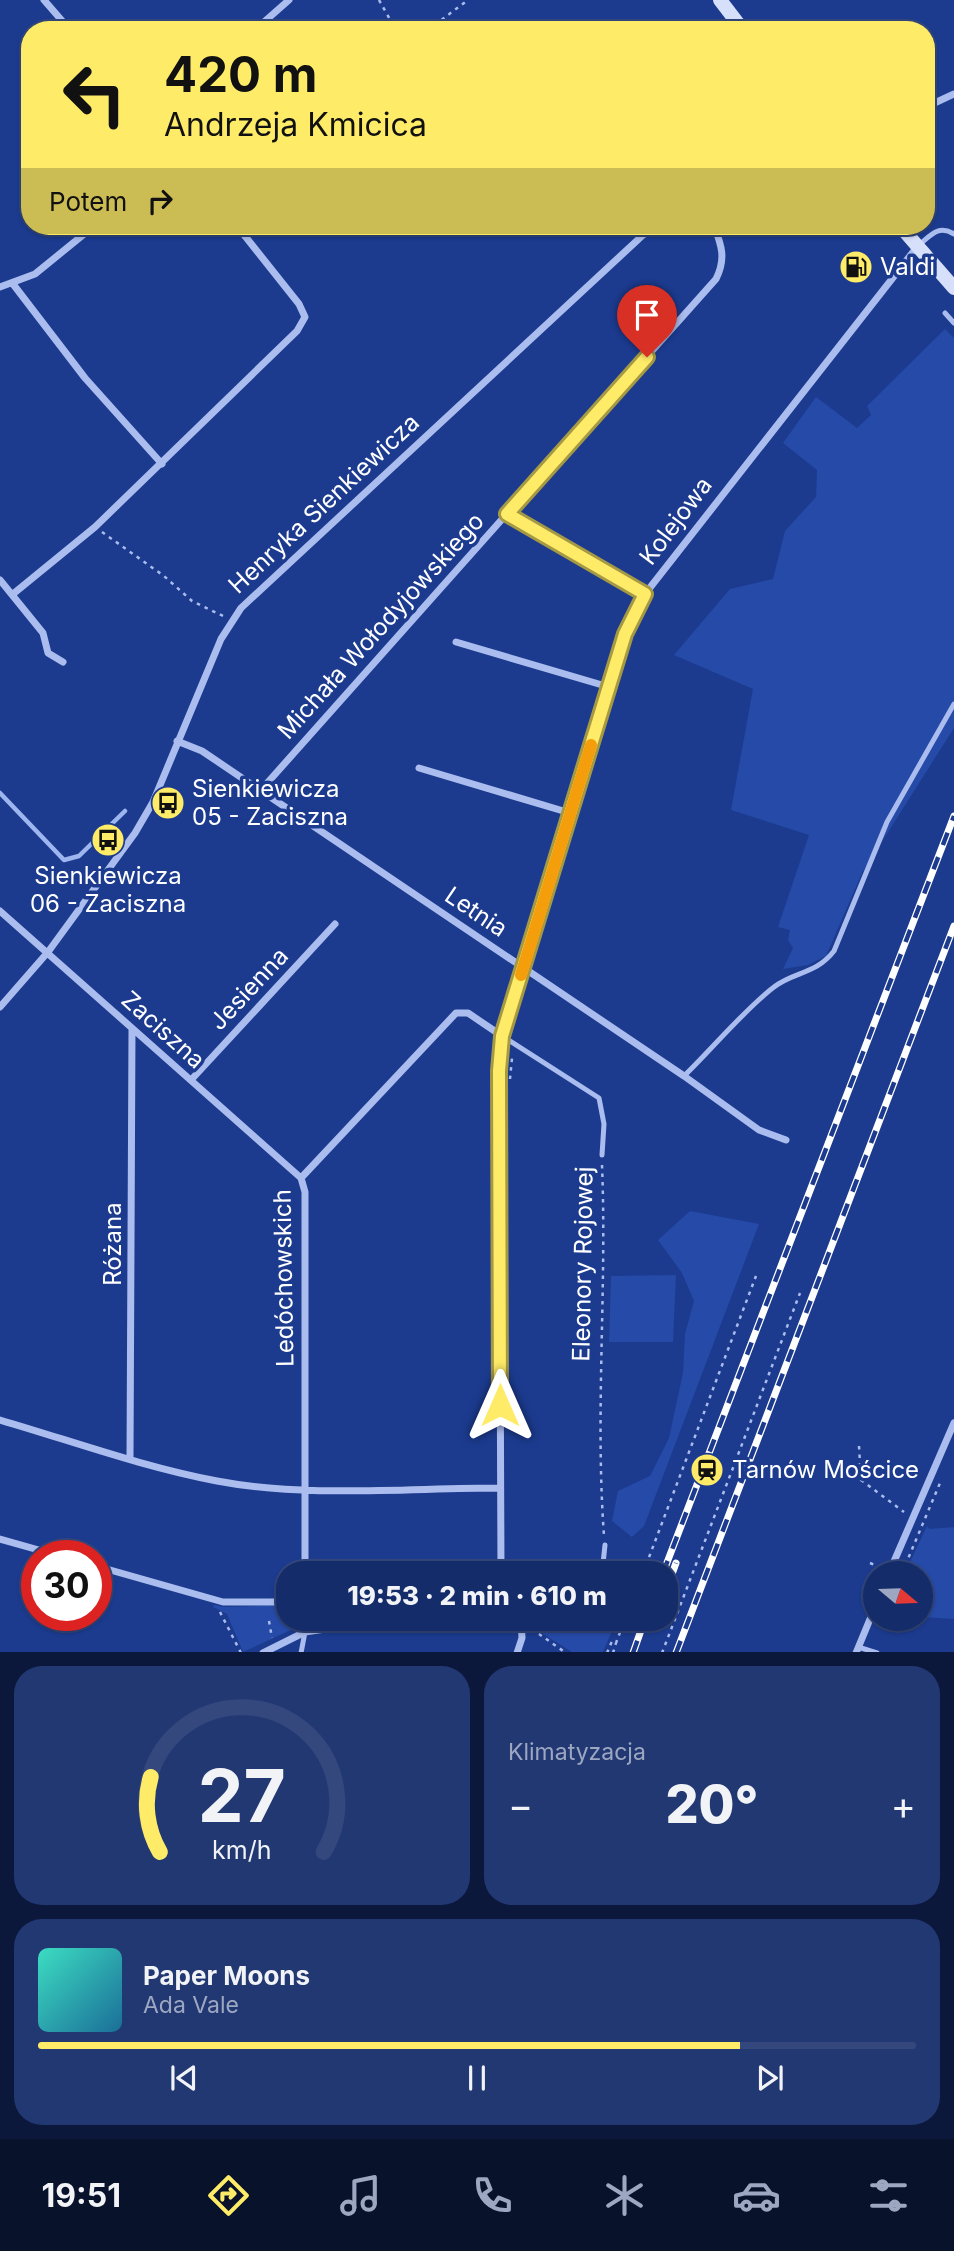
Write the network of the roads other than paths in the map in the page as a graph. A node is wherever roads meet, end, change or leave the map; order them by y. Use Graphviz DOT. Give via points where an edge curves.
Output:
graph roads {
  1 [pos="44,0"];
  2 [pos="289,0"];
  3 [pos="720,0"];
  4 [pos="62,21"];
  5 [pos="265,21"];
  6 [pos="736,21"];
  7 [pos="954,94"];
  8 [pos="935,103"];
  9 [pos="935,231"];
  10 [pos="954,234"];
  11 [pos="83,235"];
  12 [pos="244,235"];
  13 [pos="646,235"];
  14 [pos="717,235"];
  15 [pos="908,235"];
  16 [pos="931,235"];
  17 [pos="918,247"];
  18 [pos="13,284"];
  19 [pos="0,287"];
  20 [pos="954,288"];
  21 [pos="946,313"];
  22 [pos="954,323"];
  23 [pos="162,464"];
  24 [pos="507,514"];
  25 [pos="0,580"];
  26 [pos="13,594"];
  27 [pos="645,594"];
  28 [pos="456,642"];
  29 [pos="63,662"];
  30 [pos="609,687"];
  31 [pos="954,704"];
  32 [pos="177,741"];
  33 [pos="419,768"];
  34 [pos="261,790"];
  35 [pos="570,813"];
  36 [pos="0,911"];
  37 [pos="335,924"];
  38 [pos="48,952"];
  39 [pos="523,967"];
  40 [pos="0,1007"];
  41 [pos="132,1029"];
  42 [pos="502,1036"];
  43 [pos="684,1076"];
  44 [pos="191,1080"];
  45 [pos="786,1140"];
  46 [pos="601,1155"];
  47 [pos="301,1178"];
  48 [pos="0,1420"];
  49 [pos="954,1423"];
  50 [pos="130,1458"];
  51 [pos="305,1488"];
  52 [pos="500,1488"];
  53 [pos="0,1539"];
  54 [pos="21,1545"];
  55 [pos="605,1545"];
  56 [pos="305,1561"];
  57 [pos="501,1561"];
  58 [pos="603,1561"];
  59 [pos="894,1561"];
  60 [pos="112,1571"];
  61 [pos="276,1602"];
  62 [pos="312,1631"];
  63 [pos="522,1631"];
  64 [pos="865,1631"];
  65 [pos="305,1632"];
  66 [pos="857,1650"];
  67 [pos="266,1652"];
  68 [pos="301,1652"];
  69 [pos="517,1652"];
  1 -- 4 [label="street"];
  2 -- 5 [label="street"];
  3 -- 6 [label="street"];
  7 -- 8 [label="street"];
  9 -- 10 [label="lane"];
  11 -- 18 [label="street" via="35,274"];
  12 -- 23 [label="street" via="305,317 297,331"];
  13 -- 32 [label="street, Henryka Sienkiewicza" via="281,567 232,621"];
  14 -- 24 [label="street, Michała Wołodyjowskiego" via="723,265 716,279"];
  15 -- 17 [label="street"];
  16 -- 17 [label="lane"];
  17 -- 20 [label="street"];
  17 -- 27 [label="street, Kolejowa"];
  18 -- 19 [label="street"];
  18 -- 23 [label="street" via="85,378"];
  21 -- 22 [label="lane"];
  23 -- 26 [label="street" via="96,527"];
  24 -- 27 [label="street"];
  24 -- 34 [label="street, Michała Wołodyjowskiego"];
  25 -- 26 [label="street"];
  26 -- 29 [label="street" via="43,633 48,653"];
  27 -- 30 [label="street, Kolejowa" via="625,634"];
  28 -- 30 [label="street"];
  30 -- 35 [label="street, Kolejowa"];
  31 -- 43 [label="lane" via="887,822 834,951 809,972 775,986"];
  32 -- 34 [label="street, Letnia" via="202,751"];
  32 -- 38 [label="street, Henryka Sienkiewicza" via="153,802 135,833"];
  33 -- 35 [label="street"];
  34 -- 39 [label="street, Letnia"];
  35 -- 39 [label="street, Kolejowa"];
  36 -- 38 [label="street, Zaciszna"];
  37 -- 44 [label="street, Jesienna"];
  38 -- 40 [label="street, Henryka Sienkiewicza"];
  38 -- 41 [label="street, Zaciszna"];
  39 -- 42 [label="street, Kolejowa"];
  39 -- 43 [label="street, Letnia"];
  41 -- 44 [label="street, Zaciszna"];
  41 -- 50 [label="street, Różana"];
  42 -- 46 [label="lane, Eleonory Rojowej" via="599,1098 604,1124"];
  42 -- 47 [label="street, Ledóchowskich" via="468,1013 456,1013"];
  42 -- 52 [label="street, Kolejowa"];
  43 -- 45 [label="street, Letnia" via="759,1130"];
  44 -- 47 [label="street, Zaciszna"];
  47 -- 51 [label="street, Ledóchowskich" via="305,1192"];
  48 -- 50 [label="street"];
  49 -- 59 [label="street"];
  50 -- 51 [label="street" via="217,1481"];
  51 -- 52 [label="street"];
  51 -- 56 [label="street, Ledóchowskich"];
  52 -- 57 [label="street, Kolejowa"];
  53 -- 54 [label="street"];
  55 -- 58 [label="lane"];
  60 -- 61 [label="street" via="223,1602"];
  62 -- 65 [label="street"];
  63 -- 69 [label="street"];
  64 -- 66 [label="street"];
  65 -- 67 [label="street"];
  65 -- 68 [label="lane"];
}
